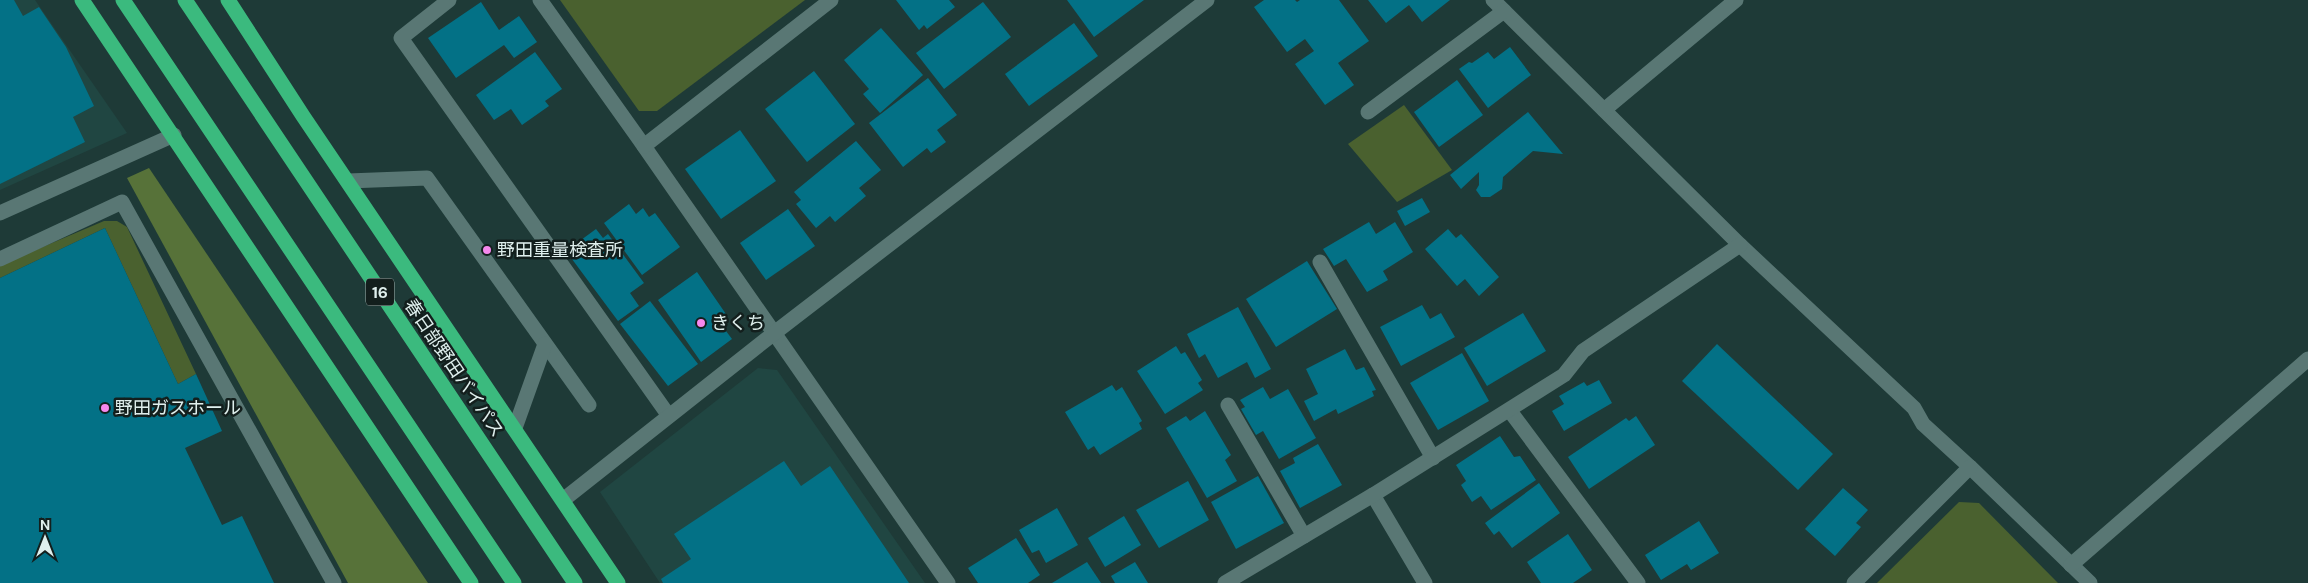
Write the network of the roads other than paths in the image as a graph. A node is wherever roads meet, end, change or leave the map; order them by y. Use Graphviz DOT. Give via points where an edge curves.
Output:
graph roads {
  1 [pos="82,0"];
  2 [pos="124,0"];
  3 [pos="185,0"];
  4 [pos="228,0"];
  5 [pos="449,0"];
  6 [pos="540,0"];
  7 [pos="831,0"];
  8 [pos="1207,0"];
  9 [pos="1493,0"];
  10 [pos="1736,0"];
  11 [pos="1504,11"];
  12 [pos="1604,110"];
  13 [pos="1368,112"];
  14 [pos="174,135"];
  15 [pos="644,146"];
  16 [pos="348,181"];
  17 [pos="0,213"];
  18 [pos="1740,245"];
  19 [pos="0,259"];
  20 [pos="1320,262"];
  21 [pos="773,334"];
  22 [pos="545,344"];
  23 [pos="2308,359"];
  24 [pos="589,405"];
  25 [pos="1228,405"];
  26 [pos="1510,411"];
  27 [pos="669,416"];
  28 [pos="515,428"];
  29 [pos="1433,458"];
  30 [pos="1970,467"];
  31 [pos="1373,495"];
  32 [pos="563,500"];
  33 [pos="1304,536"];
  34 [pos="2071,565"];
  35 [pos="334,583"];
  36 [pos="471,583"];
  37 [pos="514,583"];
  38 [pos="576,583"];
  39 [pos="618,583"];
  40 [pos="948,583"];
  41 [pos="1225,583"];
  42 [pos="1425,583"];
  43 [pos="1638,583"];
  44 [pos="1854,583"];
  45 [pos="2090,583"];
  1 -- 14 [label="highway"];
  2 -- 37 [label="highway"];
  3 -- 38 [label="highway, 春日部野田バイパス / 16"];
  4 -- 16 [label="highway, 16"];
  5 -- 27 [label="street" via="401,38"];
  6 -- 15 [label="street"];
  7 -- 15 [label="street"];
  8 -- 21 [label="street"];
  9 -- 11 [label="street"];
  10 -- 12 [label="street"];
  11 -- 12 [label="street"];
  11 -- 13 [label="street"];
  12 -- 18 [label="street"];
  14 -- 17 [label="street"];
  14 -- 36 [label="highway"];
  15 -- 21 [label="street"];
  16 -- 22 [label="street" via="427,178"];
  16 -- 28 [label="highway, 16"];
  18 -- 26 [label="street" via="1583,351 1564,375"];
  18 -- 30 [label="street" via="1914,408 1923,424"];
  19 -- 35 [label="street" via="122,202"];
  20 -- 29 [label="street"];
  21 -- 27 [label="street"];
  21 -- 40 [label="street"];
  22 -- 24 [label="street"];
  22 -- 28 [label="street"];
  23 -- 34 [label="street"];
  25 -- 33 [label="street"];
  26 -- 29 [label="street"];
  26 -- 43 [label="street"];
  27 -- 32 [label="street"];
  28 -- 32 [label="highway, 16"];
  29 -- 31 [label="street"];
  30 -- 34 [label="street"];
  30 -- 44 [label="street"];
  31 -- 33 [label="street"];
  31 -- 42 [label="street"];
  32 -- 39 [label="highway, 16"];
  33 -- 41 [label="street"];
  34 -- 45 [label="street"];
}
